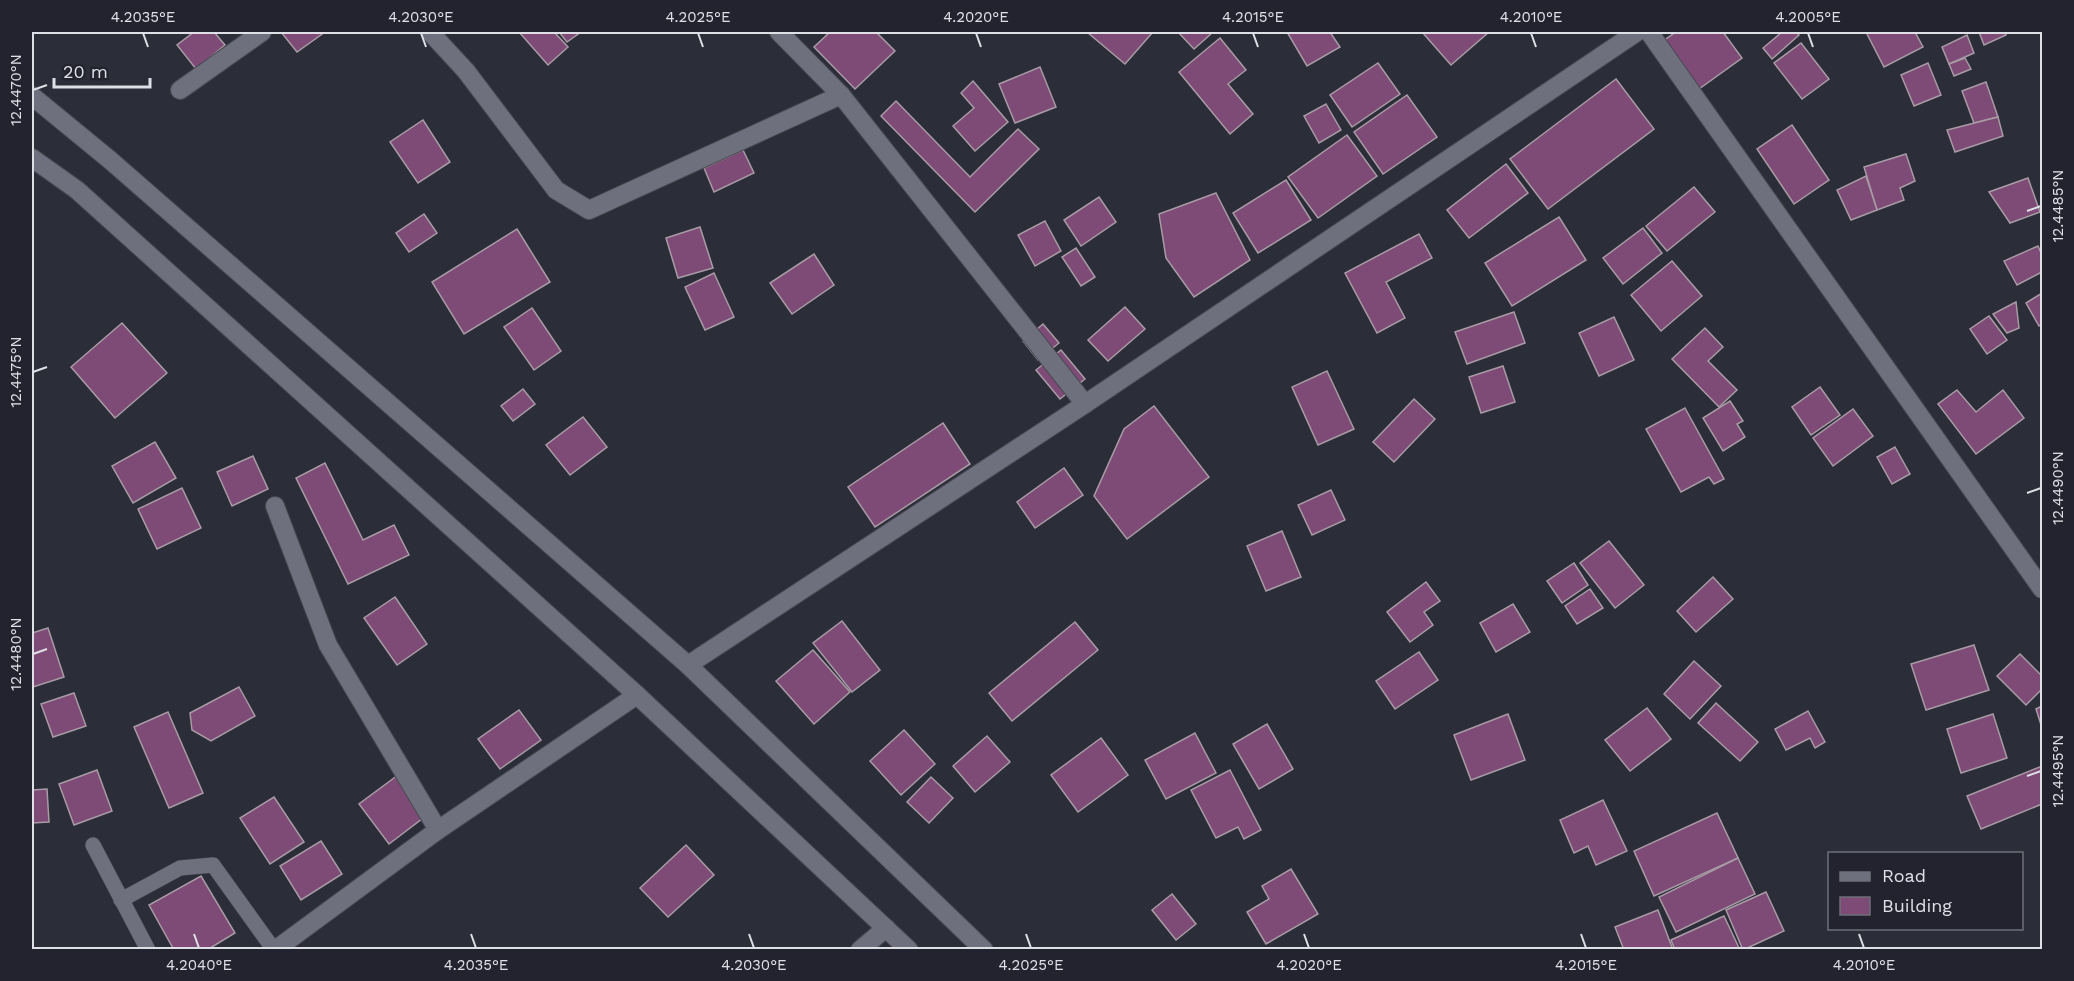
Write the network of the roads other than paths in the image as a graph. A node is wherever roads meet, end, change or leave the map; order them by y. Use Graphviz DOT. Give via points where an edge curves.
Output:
graph roads {
  1 [pos="262,32"];
  2 [pos="430,32"];
  3 [pos="779,32"];
  4 [pos="1637,32"];
  5 [pos="1648,32"];
  6 [pos="180,90"];
  7 [pos="841,95"];
  8 [pos="32,96"];
  9 [pos="32,158"];
  10 [pos="1085,404"];
  11 [pos="275,506"];
  12 [pos="2043,589"];
  13 [pos="688,664"];
  14 [pos="637,694"];
  15 [pos="438,830"];
  16 [pos="93,845"];
  17 [pos="121,900"];
  18 [pos="886,928"];
  19 [pos="148,950"];
  20 [pos="275,950"];
  21 [pos="860,950"];
  22 [pos="909,950"];
  23 [pos="984,950"];
  1 -- 6 [label="street"];
  2 -- 7 [label="street" via="466,71 556,190 589,210"];
  3 -- 7 [label="street"];
  4 -- 10 [label="street"];
  5 -- 12 [label="street"];
  7 -- 10 [label="street"];
  8 -- 13 [label="street"];
  9 -- 14 [label="street" via="77,190"];
  10 -- 13 [label="street"];
  11 -- 15 [label="street" via="328,645"];
  13 -- 23 [label="street"];
  14 -- 15 [label="street"];
  14 -- 18 [label="street"];
  15 -- 20 [label="street"];
  16 -- 17 [label="lane"];
  17 -- 19 [label="lane"];
  17 -- 20 [label="lane" via="180,868 213,865"];
  18 -- 21 [label="street"];
  18 -- 22 [label="street"];
}
